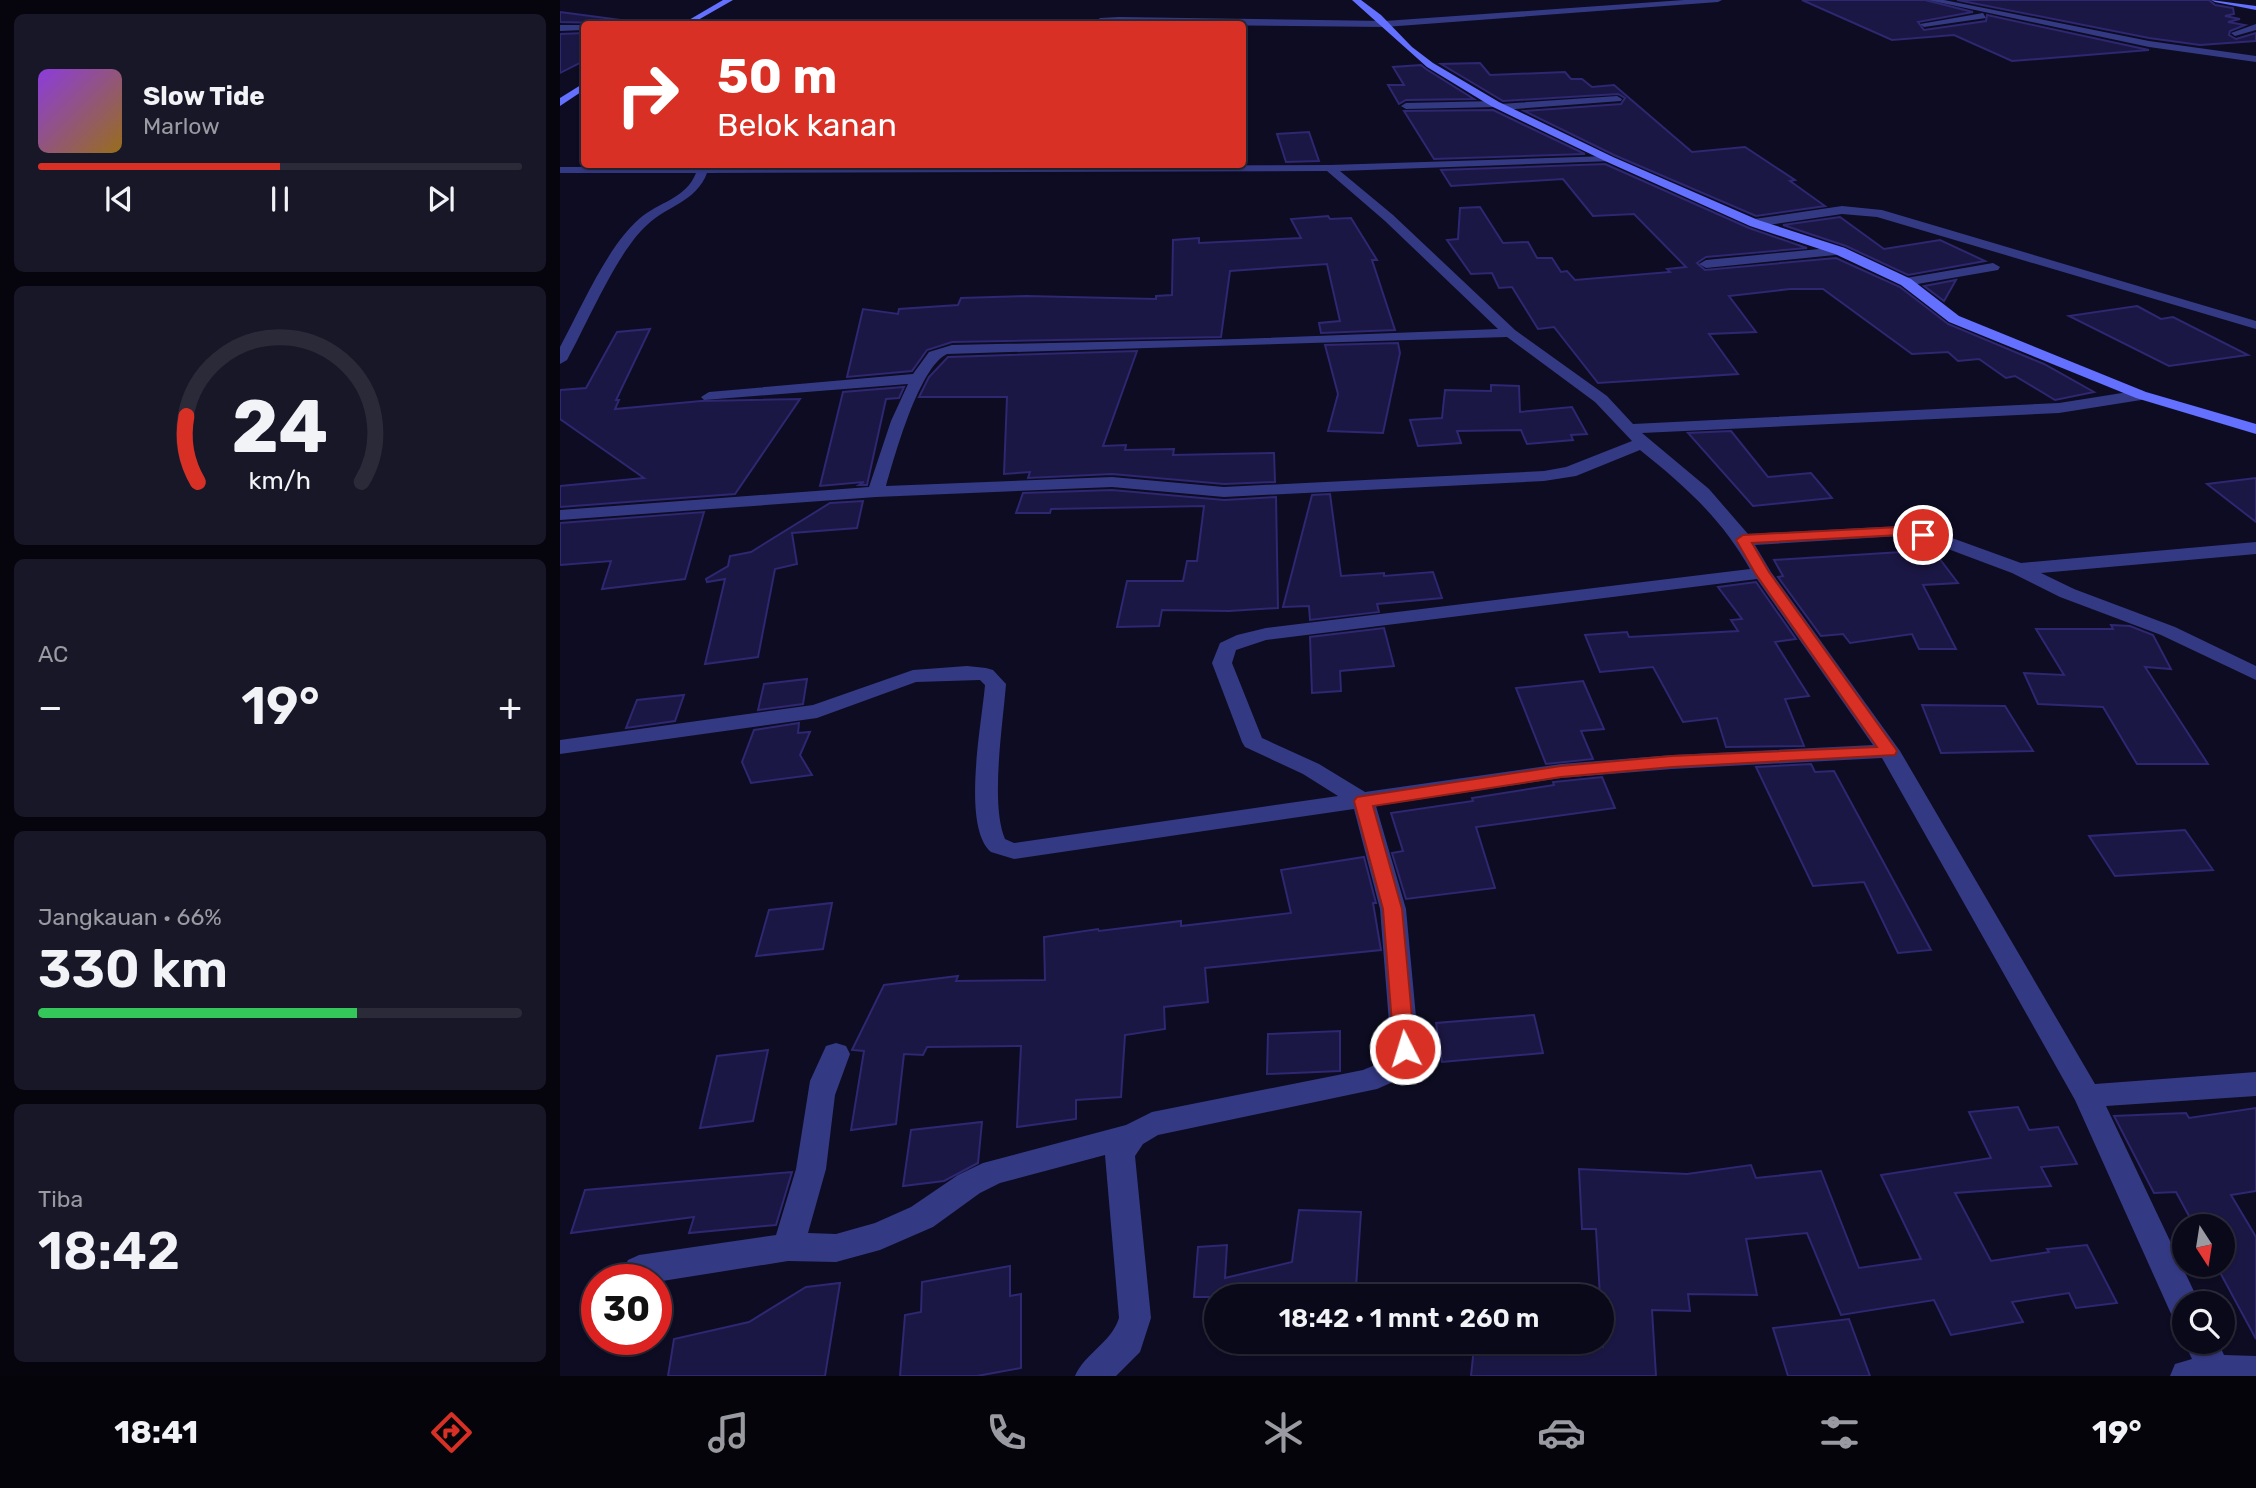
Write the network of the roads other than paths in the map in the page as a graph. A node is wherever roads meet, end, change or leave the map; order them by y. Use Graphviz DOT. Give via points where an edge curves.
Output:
graph roads {
  1 [pos="729,0"];
  2 [pos="1356,0"];
  3 [pos="1718,0"];
  4 [pos="1932,0"];
  5 [pos="2215,0"];
  6 [pos="2256,8"];
  7 [pos="2003,14"];
  8 [pos="691,21"];
  9 [pos="1100,21"];
  10 [pos="1186,21"];
  11 [pos="1246,22"];
  12 [pos="1385,24"];
  13 [pos="1924,24"];
  14 [pos="560,27"];
  15 [pos="2256,27"];
  16 [pos="581,28"];
  17 [pos="2235,33"];
  18 [pos="2256,59"];
  19 [pos="581,88"];
  20 [pos="1617,99"];
  21 [pos="560,103"];
  22 [pos="1498,105"];
  23 [pos="1406,106"];
  24 [pos="1609,159"];
  25 [pos="1246,167"];
  26 [pos="801,168"];
  27 [pos="1330,168"];
  28 [pos="703,169"];
  29 [pos="560,170"];
  30 [pos="1754,223"];
  31 [pos="1840,251"];
  32 [pos="1706,264"];
  33 [pos="1993,267"];
  34 [pos="1906,282"];
  35 [pos="2256,325"];
  36 [pos="1510,332"];
  37 [pos="561,357"];
  38 [pos="920,378"];
  39 [pos="2141,395"];
  40 [pos="709,397"];
  41 [pos="2256,429"];
  42 [pos="1635,436"];
  43 [pos="876,492"];
  44 [pos="560,515"];
  45 [pos="1743,540"];
  46 [pos="2256,548"];
  47 [pos="2019,569"];
  48 [pos="1762,573"];
  49 [pos="2256,674"];
  50 [pos="560,747"];
  51 [pos="1889,751"];
  52 [pos="1363,801"];
  53 [pos="836,1054"];
  54 [pos="2256,1084"];
  55 [pos="2087,1096"];
  56 [pos="1133,1135"];
  57 [pos="788,1247"];
  58 [pos="672,1265"];
  59 [pos="2178,1291"];
  60 [pos="2205,1366"];
  61 [pos="2256,1373"];
  62 [pos="1091,1376"];
  1 -- 8 [label="street"];
  2 -- 12 [label="street"];
  3 -- 12 [label="street"];
  4 -- 7 [label="street"];
  5 -- 6 [label="street"];
  7 -- 13 [label="street"];
  7 -- 18 [label="street" via="2149,44"];
  9 -- 10 [label="street"];
  11 -- 12 [label="street"];
  12 -- 22 [label="street" via="1430,65"];
  14 -- 16 [label="street"];
  15 -- 17 [label="street"];
  19 -- 21 [label="street"];
  20 -- 22 [label="street"];
  22 -- 23 [label="street"];
  22 -- 24 [label="street"];
  24 -- 27 [label="street"];
  24 -- 30 [label="street"];
  25 -- 27 [label="street"];
  26 -- 28 [label="street"];
  27 -- 36 [label="street"];
  28 -- 29 [label="street"];
  28 -- 37 [label="street" via="690,193 646,219 627,237"];
  30 -- 31 [label="street"];
  30 -- 35 [label="street" via="1842,210 1878,213"];
  31 -- 32 [label="street"];
  31 -- 34 [label="street"];
  33 -- 34 [label="street"];
  34 -- 39 [label="street" via="1954,319"];
  36 -- 38 [label="street" via="952,349 933,357"];
  36 -- 42 [label="street" via="1601,399"];
  38 -- 40 [label="street"];
  38 -- 43 [label="street"];
  39 -- 41 [label="street"];
  39 -- 42 [label="street" via="2059,408"];
  42 -- 43 [label="street" via="1570,472 1544,476 1224,492 1112,482"];
  42 -- 45 [label="street" via="1703,493"];
  43 -- 44 [label="street"];
  45 -- 47 [label="street" via="1900,531 1946,542"];
  45 -- 48 [label="street"];
  46 -- 47 [label="street"];
  47 -- 49 [label="street" via="2067,593 2168,631"];
  48 -- 51 [label="street"];
  48 -- 52 [label="street" via="1266,634 1227,647 1222,663 1253,742 1311,769"];
  50 -- 52 [label="street" via="817,711 914,676 967,672 986,674 996,684 986,815 993,842 1003,850"];
  51 -- 52 [label="street" via="1561,771"];
  51 -- 55 [label="street"];
  52 -- 56 [label="street" via="1393,909 1405,1049 1392,1070 1367,1081 1152,1124"];
  53 -- 57 [label="street" via="827,1069 815,1119 811,1168"];
  54 -- 55 [label="street"];
  55 -- 59 [label="street"];
  56 -- 57 [label="street" via="995,1171 922,1217 880,1236 836,1248"];
  56 -- 62 [label="street" via="1120,1154 1135,1318 1128,1341"];
  57 -- 58 [label="street"];
  60 -- 61 [label="street"];
}
